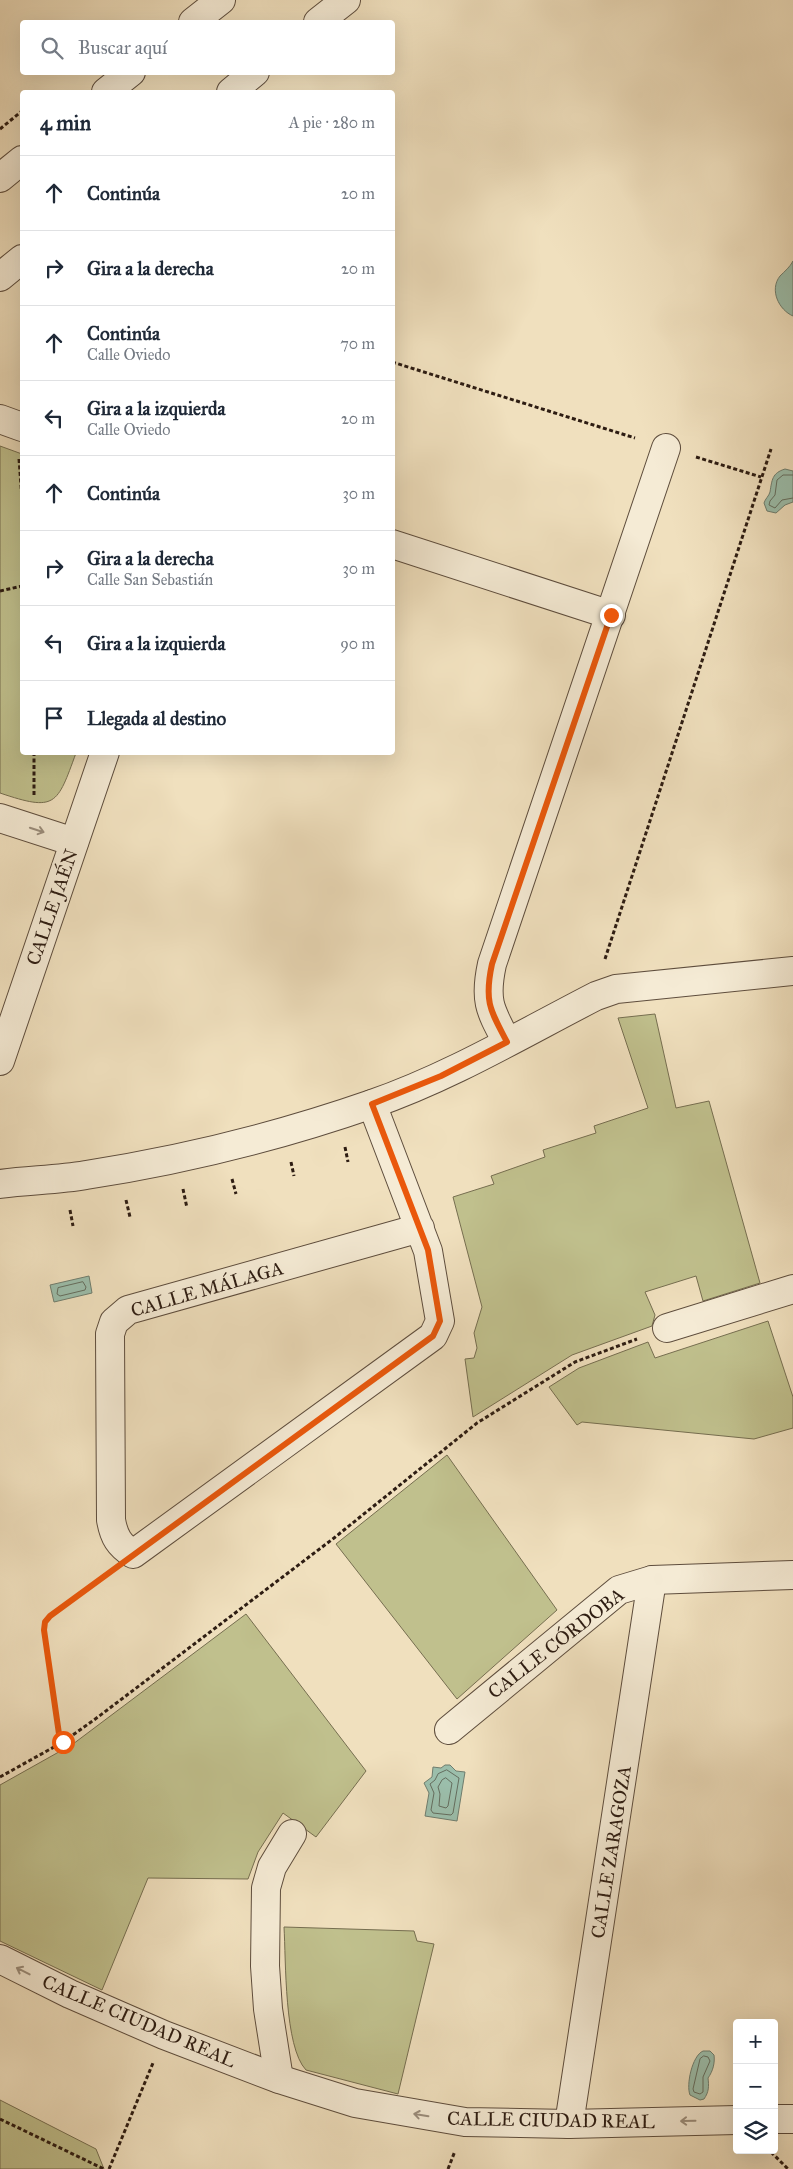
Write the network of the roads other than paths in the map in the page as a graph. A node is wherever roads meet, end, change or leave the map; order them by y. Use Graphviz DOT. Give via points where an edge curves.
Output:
graph roads {
  1 [pos="222,0"];
  2 [pos="346,0"];
  3 [pos="196,20"];
  4 [pos="321,20"];
  5 [pos="127,75"];
  6 [pos="252,75"];
  7 [pos="108,90"];
  8 [pos="234,90"];
  9 [pos="20,162"];
  10 [pos="0,178"];
  11 [pos="0,419"];
  12 [pos="20,425"];
  13 [pos="666,448"];
  14 [pos="395,545"];
  15 [pos="611,615"];
  16 [pos="104,755"];
  17 [pos="0,818"];
  18 [pos="74,842"];
  19 [pos="793,971"];
  20 [pos="507,1042"];
  21 [pos="0,1061"];
  22 [pos="372,1104"];
  23 [pos="0,1184"];
  24 [pos="420,1228"];
  25 [pos="793,1289"];
  26 [pos="667,1328"];
  27 [pos="793,1575"];
  28 [pos="652,1580"];
  29 [pos="449,1730"];
  30 [pos="292,1834"];
  31 [pos="0,1959"];
  32 [pos="279,2079"];
  33 [pos="778,2119"];
  34 [pos="793,2119"];
  35 [pos="733,2120"];
  36 [pos="569,2124"];
  1 -- 3 [label="street"];
  2 -- 4 [label="street"];
  5 -- 7 [label="street"];
  6 -- 8 [label="street"];
  9 -- 10 [label="street"];
  11 -- 12 [label="street"];
  13 -- 15 [label="street"];
  14 -- 15 [label="street"];
  15 -- 20 [label="street" via="492,964 488,982 491,1013"];
  16 -- 18 [label="street, CALLE JAÉN"];
  17 -- 18 [label="street, one-way"];
  18 -- 21 [label="street, CALLE JAÉN"];
  19 -- 20 [label="street" via="616,989"];
  20 -- 22 [label="street" via="441,1076"];
  22 -- 23 [label="street" via="184,1157 84,1176"];
  22 -- 24 [label="street"];
  24 -- 24 [label="street, CALLE MÁLAGA" via="128,1310 114,1322 110,1334 111,1520 118,1542 133,1554 433,1336 440,1321 428,1250"];
  25 -- 26 [label="street"];
  27 -- 28 [label="street, CALLE CÓRDOBA"];
  28 -- 29 [label="street, CALLE CÓRDOBA" via="618,1590"];
  28 -- 36 [label="street, CALLE ZARAGOZA"];
  30 -- 32 [label="street" via="272,1867 266,1888 268,2009"];
  32 -- 31 [label="street, CALLE CIUDAD REAL, one-way" via="164,2035"];
  36 -- 32 [label="street, CALLE CIUDAD REAL, one-way" via="456,2121 355,2103"];
  33 -- 34 [label="street"];
  35 -- 36 [label="street, CALLE CIUDAD REAL, one-way"];
}
